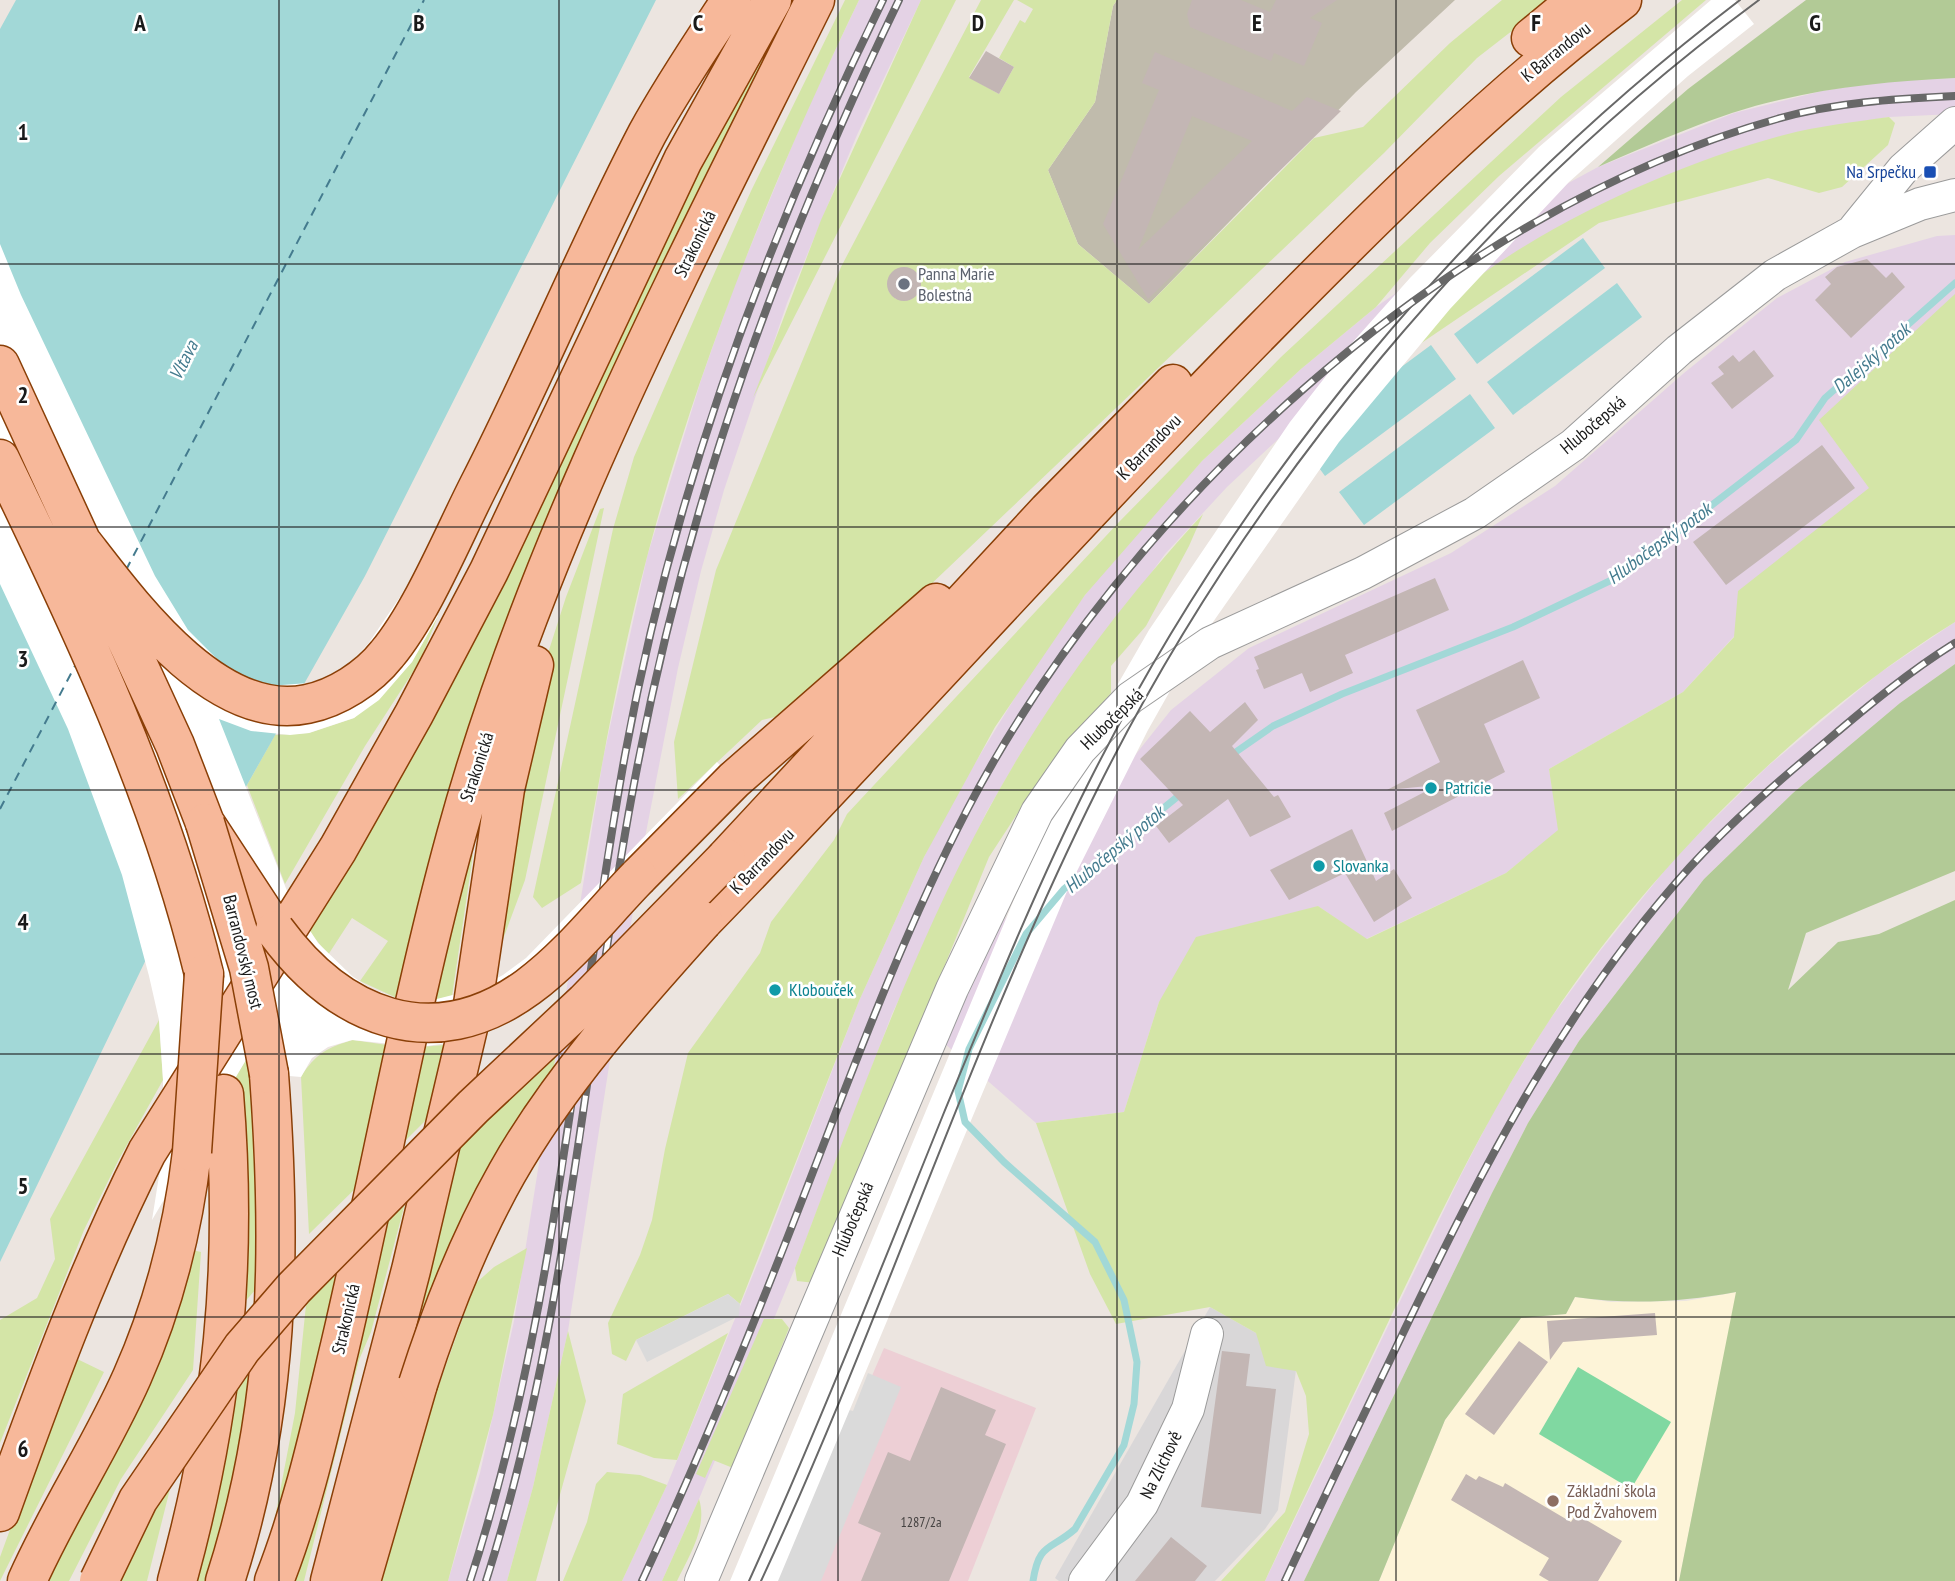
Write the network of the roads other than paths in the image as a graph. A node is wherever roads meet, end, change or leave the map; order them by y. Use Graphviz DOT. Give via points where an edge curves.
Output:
graph roads {
  1 [pos="731,0"];
  2 [pos="772,0"];
  3 [pos="815,0"];
  4 [pos="1577,0"];
  5 [pos="1622,0"];
  6 [pos="1955,123"];
  7 [pos="1955,195"];
  8 [pos="1852,232"];
  9 [pos="0,365"];
  10 [pos="0,460"];
  11 [pos="579,493"];
  12 [pos="1048,511"];
  13 [pos="84,545"];
  14 [pos="205,822"];
  15 [pos="204,974"];
  16 [pos="1207,1334"];
  17 [pos="0,1512"];
  18 [pos="362,1574"];
  19 [pos="27,1581"];
  20 [pos="99,1581"];
  21 [pos="177,1581"];
  22 [pos="225,1581"];
  23 [pos="274,1581"];
  24 [pos="330,1581"];
  25 [pos="701,1581"];
  26 [pos="1085,1581"];
  1 -- 13 [label="main road" via="648,133 515,414 417,606 387,655 355,683 305,705 270,705 234,695 180,653"];
  2 -- 17 [label="main road" via="683,160 489,570 414,714 338,849 245,992 131,1184 94,1264"];
  3 -- 11 [label="main road, Strakonická"];
  4 -- 12 [label="main road, K Barrandovu" via="1416,140"];
  5 -- 18 [label="main road, K Barrandovu, bridge" via="1492,106 1349,242 1109,488 857,764 703,921 594,1049 507,1173 464,1258 418,1384"];
  6 -- 8 [label="street" via="1903,170"];
  7 -- 8 [label="street, Hlubočepská"];
  8 -- 25 [label="street, Hlubočepská" via="1753,290 1573,444 1475,513 1363,573 1210,643 1130,698 1080,750 1037,811 952,989"];
  9 -- 13 [label="main road, Barrandovský most"];
  10 -- 15 [label="main road" via="144,778 176,868"];
  11 -- 23 [label="main road, Strakonická" via="505,683 456,837 417,991 315,1451"];
  11 -- 24 [label="main road" via="505,789 472,1011"];
  12 -- 14 [label="main road, bridge" via="882,647 734,780 529,986 483,1011 440,1021 404,1022 367,1012 332,990 288,948"];
  12 -- 20 [label="main road, bridge" via="726,858 294,1288 242,1348 138,1500"];
  13 -- 14 [label="main road, Barrandovský most"];
  14 -- 22 [label="main road, Barrandovský most, bridge" via="249,968 269,1074 278,1230 273,1341 260,1441"];
  15 -- 19 [label="main road, bridge" via="192,1152 176,1250 131,1378"];
  15 -- 21 [label="main road, bridge" via="224,1094 229,1293 204,1478"];
  16 -- 26 [label="street, Na Zlíchově" via="1188,1409 1142,1504"];
}
